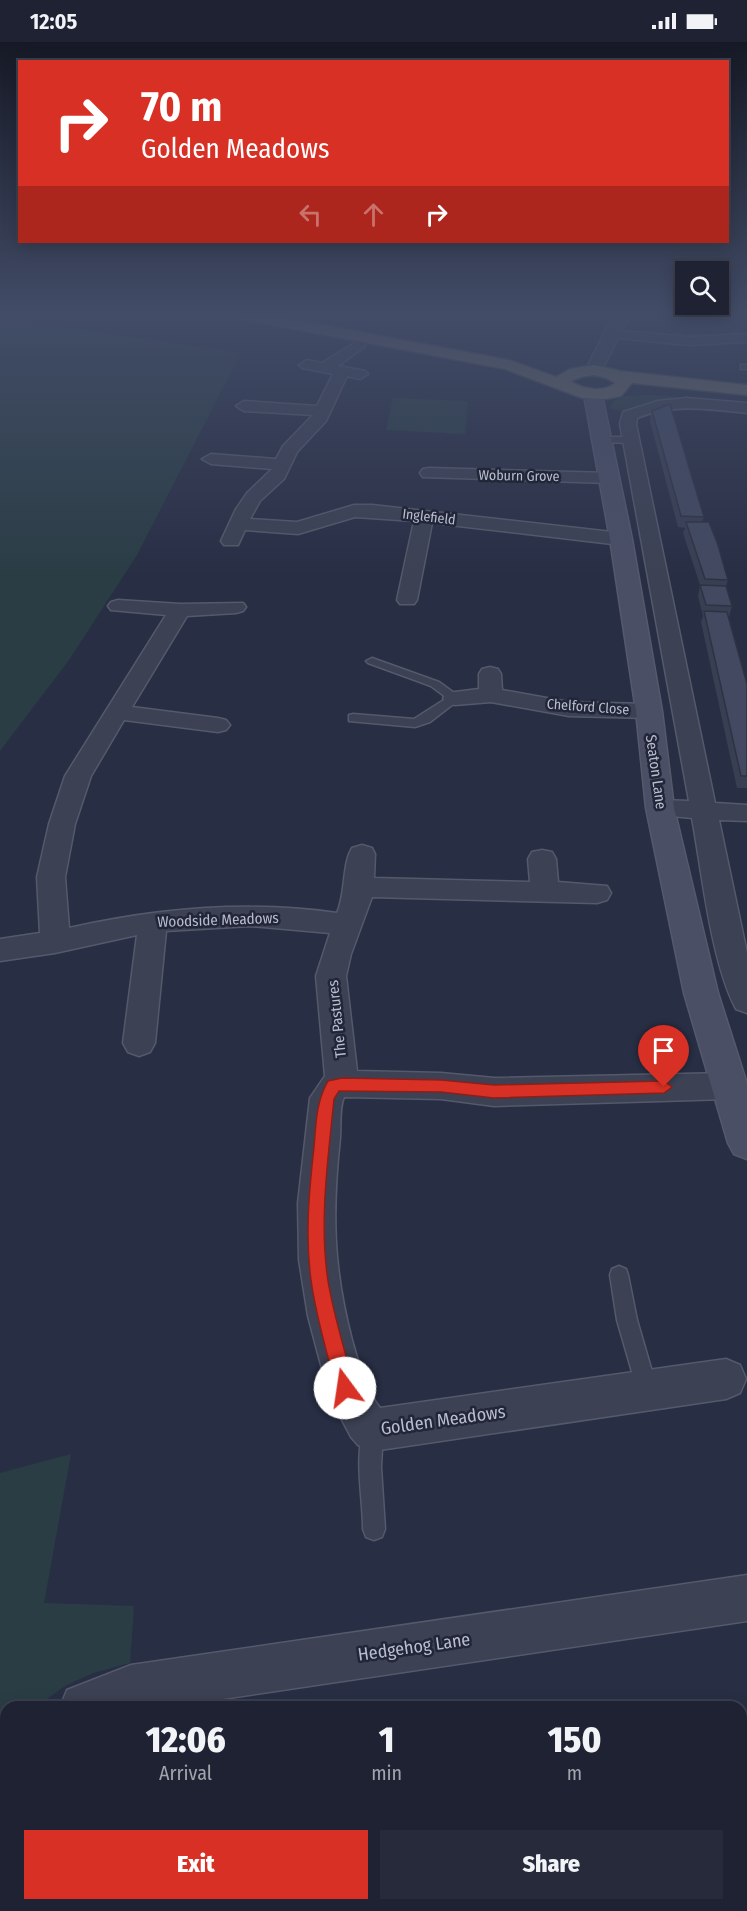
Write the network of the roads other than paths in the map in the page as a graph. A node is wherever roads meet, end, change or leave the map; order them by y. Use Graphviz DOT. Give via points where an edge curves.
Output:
graph roads {
  1 [pos="325,400"];
  2 [pos="600,400"];
  3 [pos="244,406"];
  4 [pos="747,408"];
  5 [pos="323,411"];
  6 [pos="602,440"];
  7 [pos="632,440"];
  8 [pos="211,459"];
  9 [pos="281,465"];
  10 [pos="429,473"];
  11 [pos="609,478"];
  12 [pos="424,517"];
  13 [pos="621,539"];
  14 [pos="390,570"];
  15 [pos="413,571"];
  16 [pos="407,600"];
  17 [pos="118,606"];
  18 [pos="236,607"];
  19 [pos="180,610"];
  20 [pos="372,661"];
  21 [pos="454,698"];
  22 [pos="649,711"];
  23 [pos="117,712"];
  24 [pos="353,718"];
  25 [pos="218,724"];
  26 [pos="660,808"];
  27 [pos="706,811"];
  28 [pos="747,813"];
  29 [pos="362,854"];
  30 [pos="542,859"];
  31 [pos="360,887"];
  32 [pos="545,891"];
  33 [pos="597,892"];
  34 [pos="153,922"];
  35 [pos="346,925"];
  36 [pos="55,942"];
  37 [pos="0,950"];
  38 [pos="747,1001"];
  39 [pos="139,1043"];
  40 [pos="342,1084"];
  41 [pos="728,1086"];
  42 [pos="747,1143"];
  43 [pos="619,1275"];
  44 [pos="726,1379"];
  45 [pos="647,1389"];
  46 [pos="373,1430"];
  47 [pos="374,1529"];
  48 [pos="747,1598"];
  49 [pos="100,1701"];
  1 -- 5 [label="street, Inglefield"];
  2 -- 6 [label="main road, Seaton Lane"];
  3 -- 5 [label="street" via="274,403"];
  4 -- 7 [label="street" via="676,402 636,412 629,415"];
  5 -- 9 [label="street, Inglefield"];
  6 -- 7 [label="lane"];
  6 -- 11 [label="main road, Seaton Lane"];
  7 -- 27 [label="street"];
  8 -- 9 [label="street"];
  9 -- 12 [label="street, Inglefield" via="278,475 245,508 235,533 298,528 354,511"];
  10 -- 11 [label="street, Woburn Grove"];
  11 -- 13 [label="main road, Seaton Lane"];
  12 -- 13 [label="street, Inglefield"];
  12 -- 15 [label="street"];
  13 -- 22 [label="main road, Seaton Lane"];
  14 -- 15 [label="street"];
  15 -- 16 [label="street"];
  17 -- 19 [label="street"];
  18 -- 19 [label="street"];
  19 -- 23 [label="street"];
  20 -- 21 [label="lane" via="435,684"];
  21 -- 22 [label="street, Chelford Close" via="490,684 569,709"];
  21 -- 24 [label="lane" via="415,723"];
  22 -- 26 [label="main road, Seaton Lane"];
  23 -- 25 [label="street"];
  23 -- 36 [label="street" via="78,776 62,824 51,877"];
  26 -- 27 [label="street"];
  26 -- 41 [label="main road, Seaton Lane" via="701,993"];
  27 -- 28 [label="street"];
  27 -- 38 [label="street" via="731,949"];
  29 -- 31 [label="street, The Pastures"];
  30 -- 32 [label="street"];
  31 -- 32 [label="street"];
  31 -- 35 [label="street, The Pastures"];
  32 -- 33 [label="street"];
  34 -- 35 [label="street, Woodside Meadows" via="285,917"];
  34 -- 36 [label="street, Woodside Meadows"];
  34 -- 39 [label="street"];
  35 -- 40 [label="street, The Pastures" via="332,976"];
  36 -- 37 [label="street, Woodside Meadows"];
  40 -- 41 [label="street" via="441,1086 494,1092"];
  40 -- 46 [label="street, Golden Meadows" via="334,1086 326,1098 316,1203 319,1280 345,1388 358,1417"];
  41 -- 42 [label="main road, Seaton Lane"];
  43 -- 45 [label="lane"];
  44 -- 45 [label="street, Golden Meadows"];
  45 -- 46 [label="street, Golden Meadows"];
  46 -- 47 [label="lane" via="369,1451"];
  48 -- 49 [label="street, Hedgehog Lane" via="131,1689"];
}
